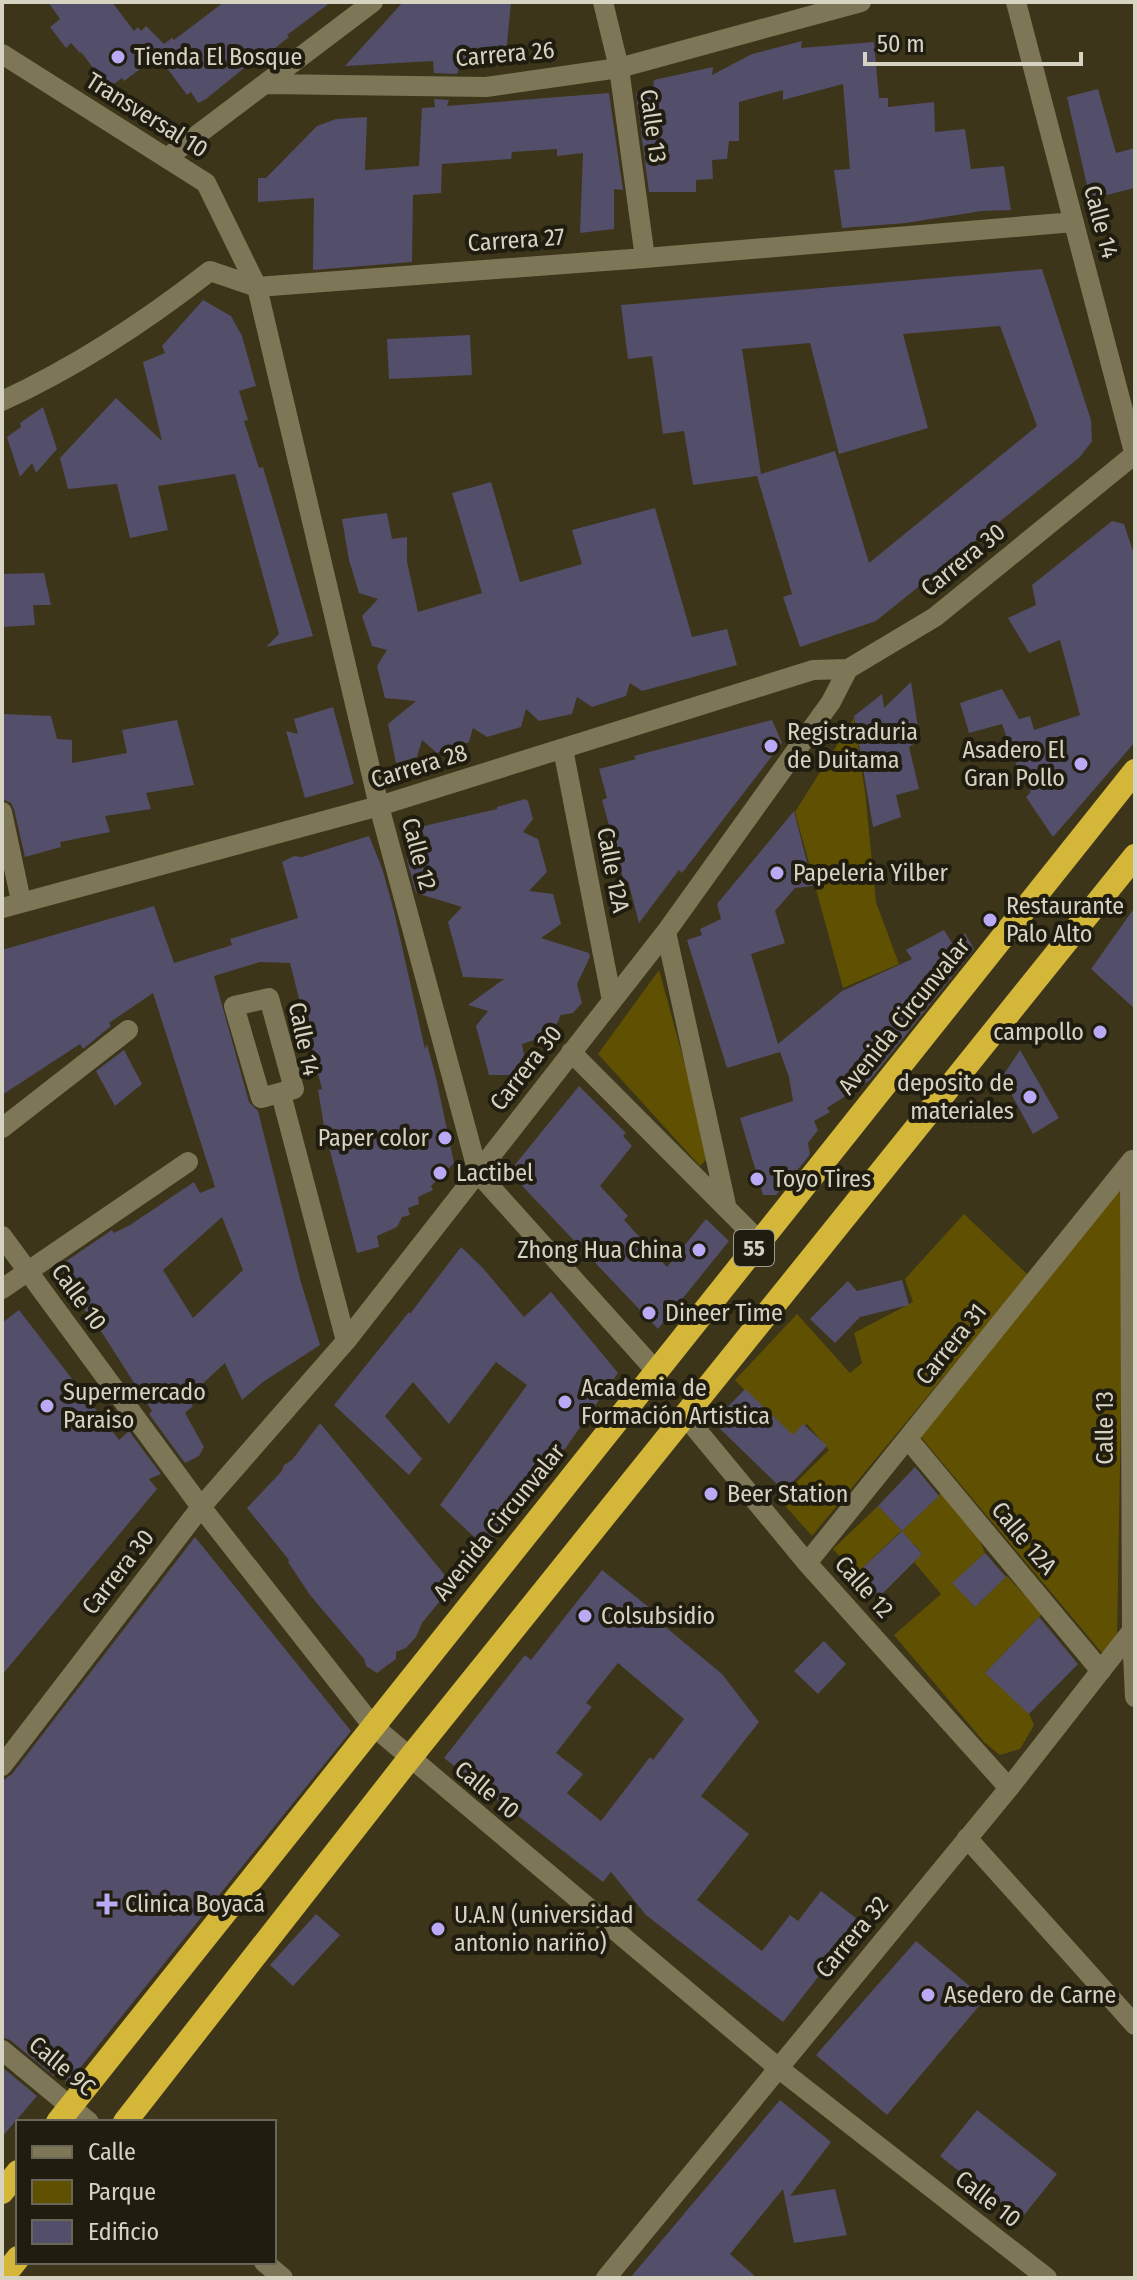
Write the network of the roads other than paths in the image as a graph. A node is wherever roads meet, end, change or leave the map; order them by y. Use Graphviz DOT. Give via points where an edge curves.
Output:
graph roads {
  1 [pos="373,2"];
  2 [pos="603,2"];
  3 [pos="861,2"];
  4 [pos="1016,2"];
  5 [pos="2,54"];
  6 [pos="619,68"];
  7 [pos="267,84"];
  8 [pos="168,157"];
  9 [pos="1074,222"];
  10 [pos="645,258"];
  11 [pos="257,287"];
  12 [pos="2,401"];
  13 [pos="1135,455"];
  14 [pos="848,669"];
  15 [pos="563,749"];
  16 [pos="1135,771"];
  17 [pos="379,806"];
  18 [pos="2,812"];
  19 [pos="1135,856"];
  20 [pos="11,904"];
  21 [pos="666,932"];
  22 [pos="612,1001"];
  23 [pos="128,1030"];
  24 [pos="571,1052"];
  25 [pos="281,1094"];
  26 [pos="2,1128"];
  27 [pos="1135,1158"];
  28 [pos="188,1162"];
  29 [pos="478,1173"];
  30 [pos="726,1205"];
  31 [pos="2,1236"];
  32 [pos="759,1241"];
  33 [pos="27,1270"];
  34 [pos="2,1289"];
  35 [pos="346,1341"];
  36 [pos="656,1371"];
  37 [pos="686,1417"];
  38 [pos="908,1439"];
  39 [pos="201,1507"];
  40 [pos="807,1563"];
  41 [pos="1134,1630"];
  42 [pos="1101,1671"];
  43 [pos="1135,1697"];
  44 [pos="372,1725"];
  45 [pos="409,1759"];
  46 [pos="2,1766"];
  47 [pos="1009,1788"];
  48 [pos="967,1838"];
  49 [pos="1135,2025"];
  50 [pos="2,2050"];
  51 [pos="777,2067"];
  52 [pos="72,2117"];
  53 [pos="127,2120"];
  54 [pos="16,2174"];
  55 [pos="2,2192"];
  56 [pos="16,2260"];
  57 [pos="266,2264"];
  58 [pos="2,2278"];
  59 [pos="283,2278"];
  60 [pos="606,2278"];
  61 [pos="1047,2278"];
  1 -- 7 [label="street"];
  2 -- 6 [label="street, Calle 13"];
  3 -- 6 [label="street, Carrera 26"];
  4 -- 9 [label="street, Calle 14"];
  5 -- 8 [label="street, Transversal 10"];
  6 -- 7 [label="street, Carrera 26" via="486,87"];
  6 -- 10 [label="street, Calle 13"];
  7 -- 8 [label="street"];
  8 -- 11 [label="street, Transversal 10" via="206,183"];
  9 -- 10 [label="street, Carrera 27"];
  9 -- 13 [label="street, Calle 14"];
  10 -- 11 [label="street, Carrera 27"];
  11 -- 12 [label="street, Carrera 27" via="210,271 160,310"];
  11 -- 17 [label="street, Calle 12"];
  13 -- 14 [label="street, Carrera 30" via="935,617"];
  14 -- 15 [label="street, Carrera 28" via="813,670"];
  14 -- 21 [label="street, Carrera 30" via="831,702"];
  15 -- 17 [label="street, Carrera 28"];
  15 -- 22 [label="street, Calle 12A"];
  16 -- 32 [label="highway, Avenida Circunvalar / 55"];
  17 -- 20 [label="street, Carrera 28"];
  17 -- 29 [label="street, Calle 12"];
  18 -- 20 [label="street"];
  19 -- 37 [label="highway, 55"];
  21 -- 22 [label="street, Carrera 30"];
  21 -- 30 [label="street"];
  22 -- 24 [label="street, Carrera 30"];
  23 -- 26 [label="street"];
  24 -- 29 [label="street, Carrera 30"];
  24 -- 30 [label="street"];
  25 -- 25 [label="street, Calle 14" via="261,1098 234,1006 269,998 294,1089"];
  25 -- 35 [label="street, Calle 14"];
  27 -- 38 [label="street, Carrera 31"];
  27 -- 41 [label="street, Calle 13" via="1130,1183"];
  28 -- 33 [label="street"];
  29 -- 35 [label="street, Carrera 30"];
  29 -- 36 [label="street, Calle 12"];
  30 -- 32 [label="street"];
  31 -- 33 [label="street, Calle 10"];
  32 -- 36 [label="highway, Avenida Circunvalar / 55"];
  33 -- 34 [label="street"];
  33 -- 39 [label="street, Calle 10"];
  35 -- 39 [label="street, Carrera 30"];
  36 -- 44 [label="highway, Avenida Circunvalar / 55"];
  37 -- 40 [label="street, Calle 12"];
  37 -- 45 [label="highway, 55"];
  38 -- 40 [label="street, Carrera 31"];
  38 -- 42 [label="street, Calle 12A"];
  39 -- 44 [label="street, Calle 10"];
  39 -- 46 [label="street, Carrera 30"];
  40 -- 47 [label="street, Calle 12"];
  41 -- 42 [label="street, Carrera 32"];
  41 -- 43 [label="street, Calle 13"];
  42 -- 47 [label="street, Carrera 32"];
  44 -- 45 [label="street, Calle 10"];
  44 -- 52 [label="highway, Avenida Circunvalar / 55"];
  45 -- 51 [label="street, Calle 10"];
  45 -- 53 [label="highway, 55"];
  47 -- 48 [label="street, Carrera 32"];
  48 -- 49 [label="street"];
  48 -- 51 [label="street, Carrera 32"];
  50 -- 52 [label="street, Calle 9C"];
  51 -- 60 [label="street, Carrera 32"];
  51 -- 61 [label="street, Calle 10"];
  54 -- 55 [label="highway"];
  56 -- 58 [label="highway"];
  57 -- 59 [label="street"];
}
